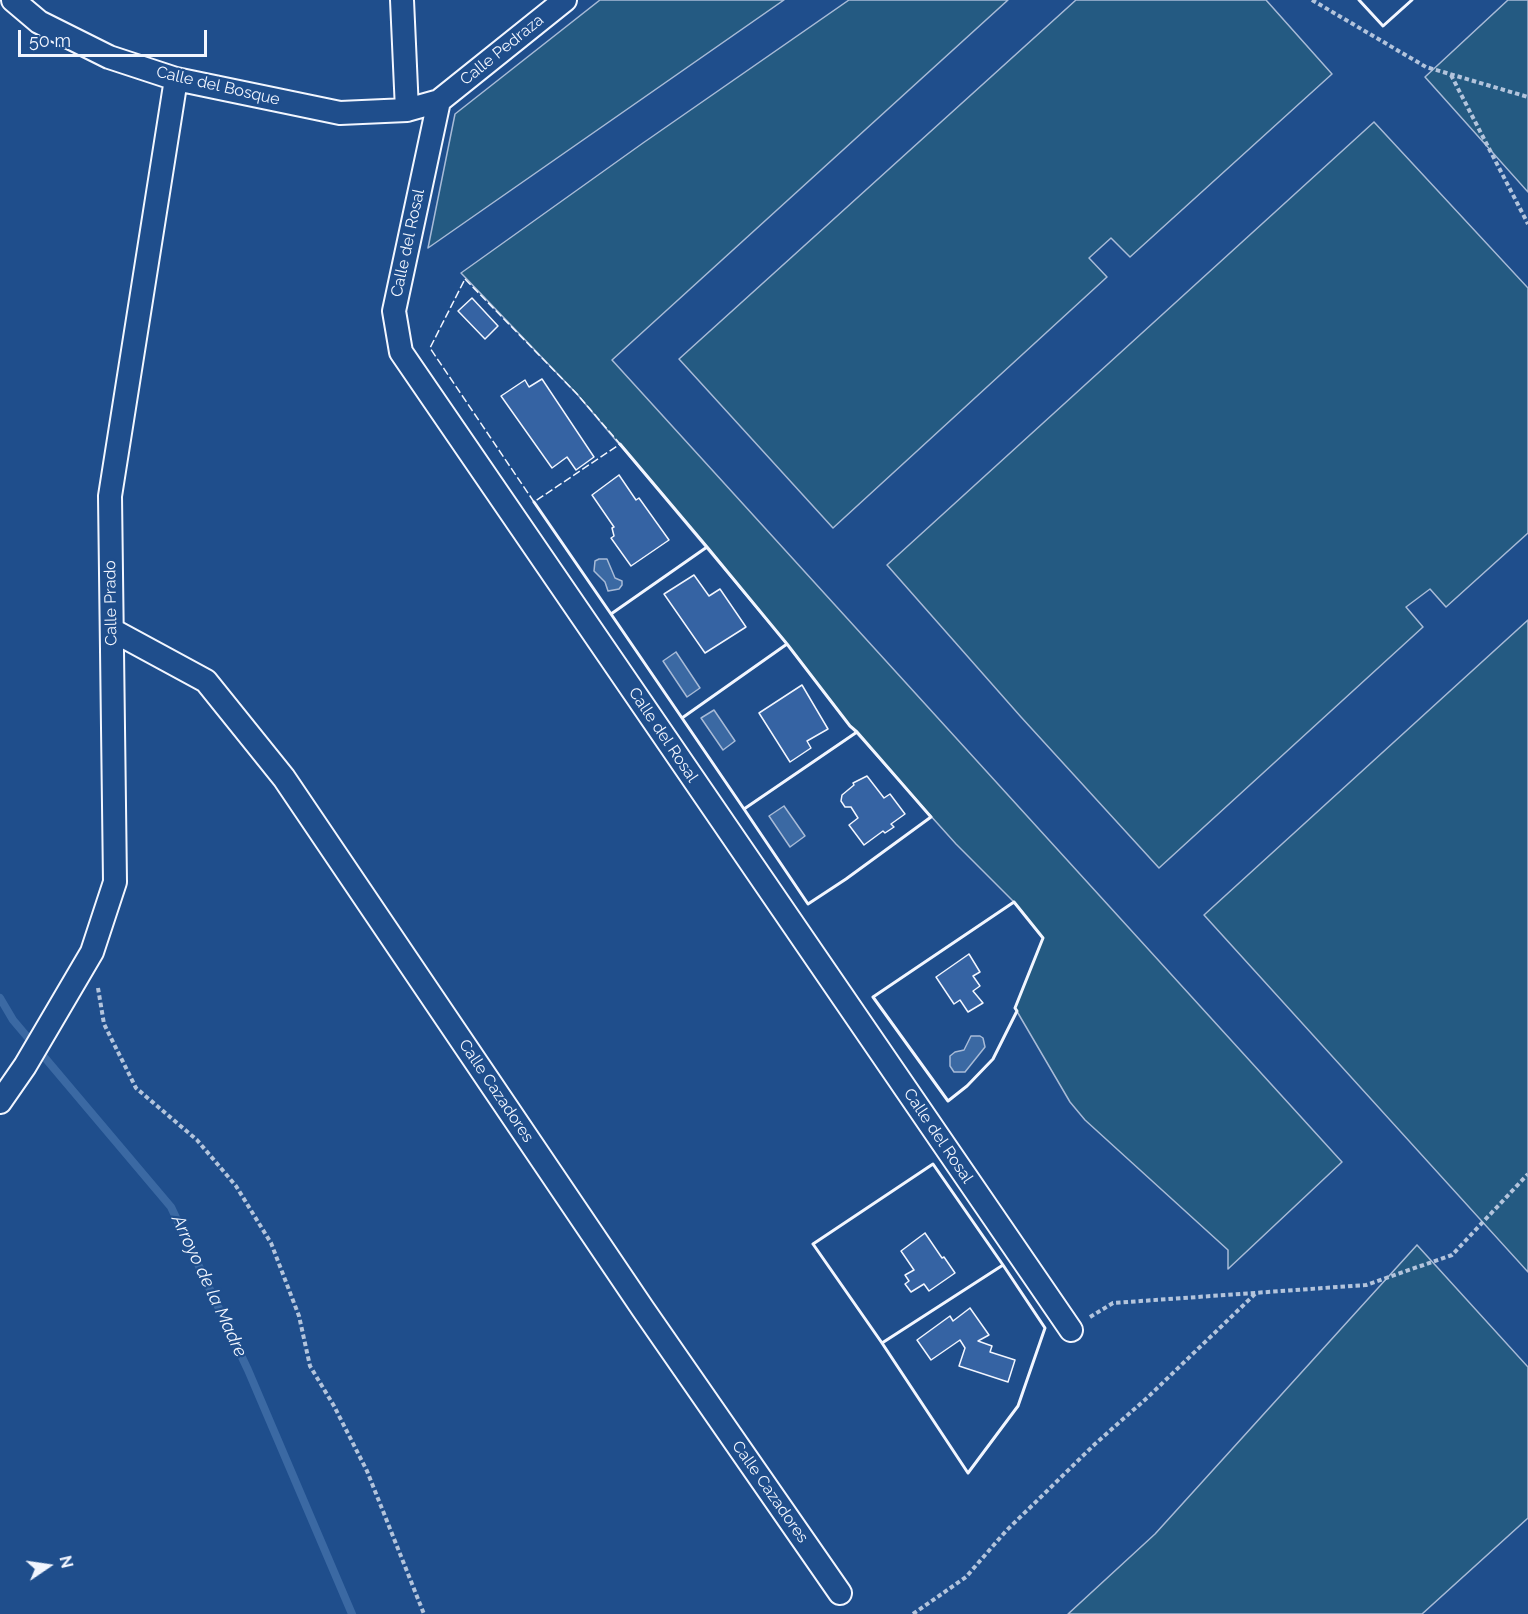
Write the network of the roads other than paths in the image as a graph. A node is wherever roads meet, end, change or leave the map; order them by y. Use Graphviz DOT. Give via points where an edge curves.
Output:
graph roads {
  1 [pos="13,0"];
  2 [pos="402,0"];
  3 [pos="566,0"];
  4 [pos="176,79"];
  5 [pos="439,101"];
  6 [pos="407,110"];
  7 [pos="112,630"];
  8 [pos="0,1101"];
  9 [pos="1071,1330"];
  10 [pos="840,1593"];
  1 -- 4 [label="street, Calle del Bosque" via="39,22 109,57"];
  2 -- 6 [label="street"];
  3 -- 5 [label="street, Calle Pedraza"];
  4 -- 6 [label="street, Calle del Bosque" via="340,113"];
  4 -- 7 [label="street, Calle Prado" via="110,496"];
  5 -- 6 [label="street, Calle del Bosque"];
  5 -- 9 [label="street, Calle del Rosal" via="394,311 401,352"];
  7 -- 8 [label="street, Calle Prado" via="115,882 92,952"];
  7 -- 10 [label="street, Calle Cazadores" via="206,681 285,778"];
}
